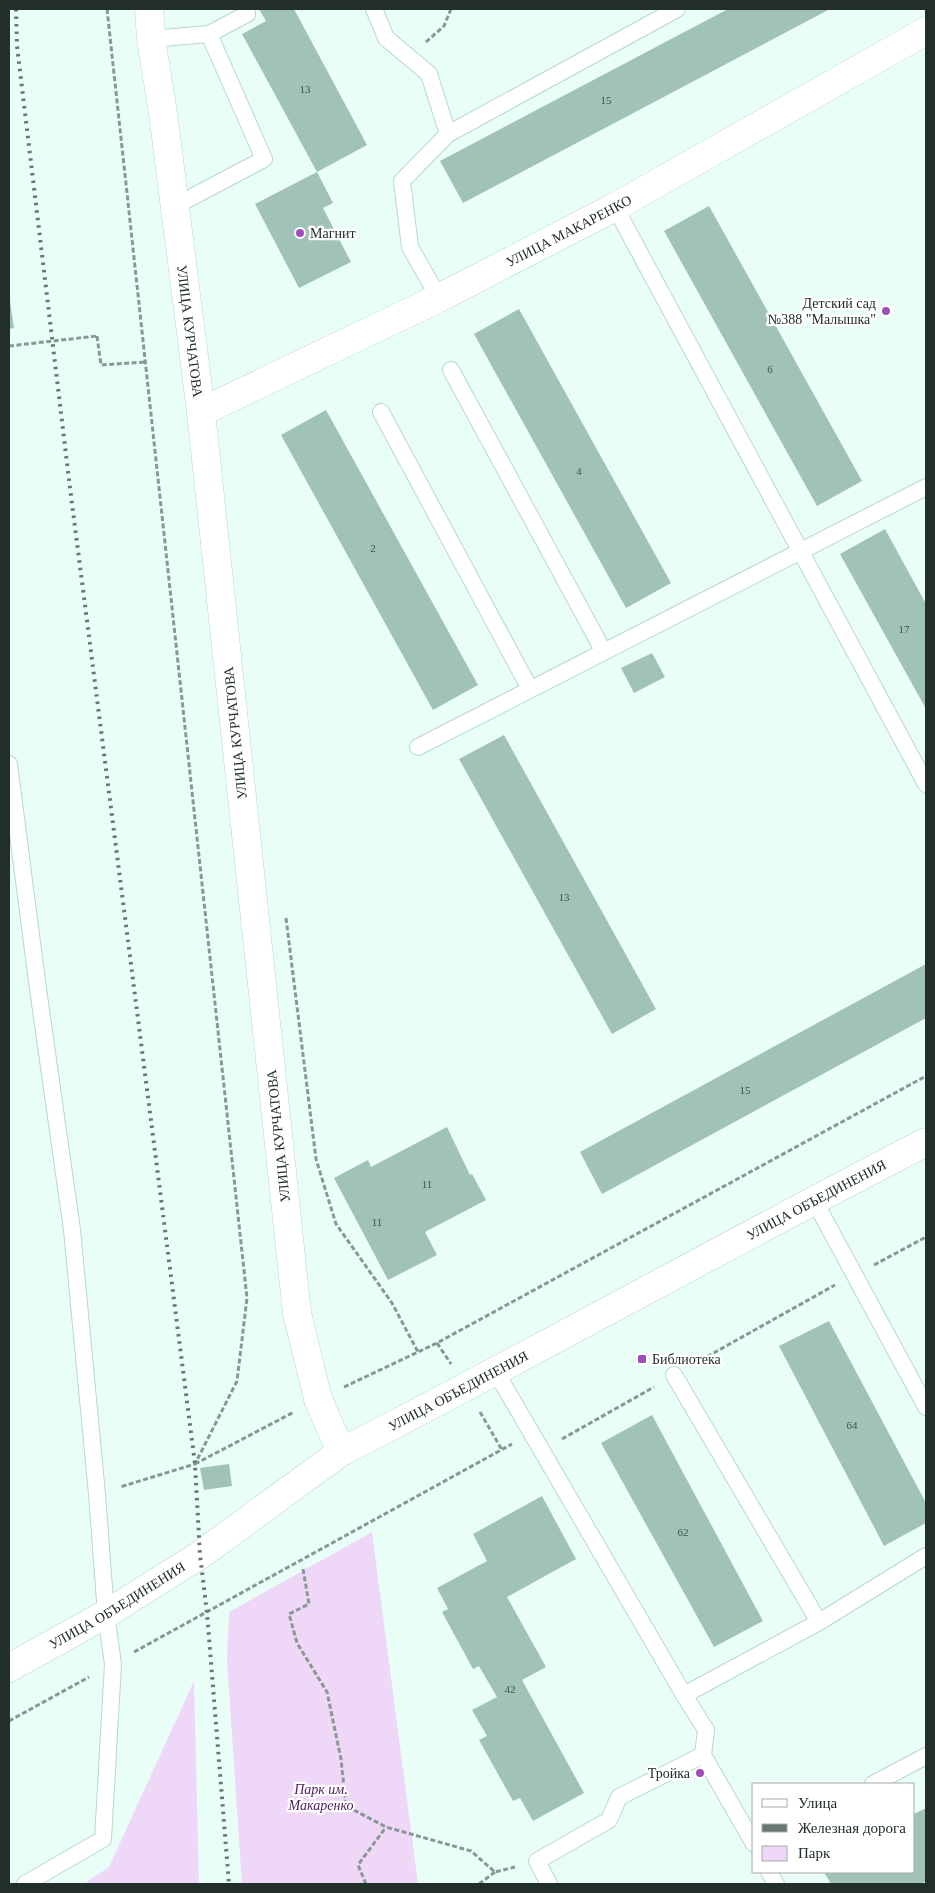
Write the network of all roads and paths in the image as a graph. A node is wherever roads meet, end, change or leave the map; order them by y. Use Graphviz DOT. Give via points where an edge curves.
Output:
graph roads {
  1 [pos="107,9"];
  2 [pos="149,9"];
  3 [pos="374,9"];
  4 [pos="451,9"];
  5 [pos="677,9"];
  6 [pos="247,14"];
  7 [pos="926,31"];
  8 [pos="209,34"];
  9 [pos="150,38"];
  10 [pos="409,57"];
  11 [pos="448,134"];
  12 [pos="175,206"];
  13 [pos="615,207"];
  14 [pos="438,298"];
  15 [pos="9,346"];
  16 [pos="145,362"];
  17 [pos="451,370"];
  18 [pos="201,412"];
  19 [pos="381,412"];
  20 [pos="926,487"];
  21 [pos="800,550"];
  22 [pos="604,652"];
  23 [pos="530,690"];
  24 [pos="418,747"];
  25 [pos="9,764"];
  26 [pos="926,784"];
  27 [pos="926,1076"];
  28 [pos="926,1142"];
  29 [pos="814,1200"];
  30 [pos="926,1237"];
  31 [pos="855,1275"];
  32 [pos="392,1304"];
  33 [pos="418,1352"];
  34 [pos="496,1372"];
  35 [pos="674,1375"];
  36 [pos="318,1399"];
  37 [pos="926,1407"];
  38 [pos="531,1434"];
  39 [pos="541,1451"];
  40 [pos="341,1452"];
  41 [pos="195,1464"];
  42 [pos="97,1494"];
  43 [pos="926,1556"];
  44 [pos="303,1569"];
  45 [pos="106,1614"];
  46 [pos="819,1622"];
  47 [pos="113,1664"];
  48 [pos="9,1668"];
  49 [pos="684,1695"];
  50 [pos="9,1721"];
  51 [pos="703,1755"];
  52 [pos="926,1756"];
  53 [pos="875,1783"];
  54 [pos="386,1827"];
  55 [pos="752,1841"];
  56 [pos="537,1861"];
  57 [pos="495,1872"];
  58 [pos="770,1873"];
  59 [pos="26,1884"];
  60 [pos="366,1884"];
  61 [pos="479,1884"];
  62 [pos="549,1884"];
  63 [pos="776,1884"];
  1 -- 16 [label="path"];
  2 -- 9 [label="main road, УЛИЦА КУРЧАТОВА"];
  3 -- 10 [label="lane" via="386,38"];
  4 -- 10 [label="path" via="444,26"];
  5 -- 11 [label="lane"];
  6 -- 8 [label="lane"];
  7 -- 13 [label="main road, УЛИЦА МАКАРЕНКО"];
  8 -- 9 [label="lane"];
  8 -- 12 [label="lane" via="264,159"];
  9 -- 12 [label="main road, УЛИЦА КУРЧАТОВА"];
  10 -- 11 [label="lane" via="430,74"];
  11 -- 14 [label="lane" via="402,180 410,247"];
  12 -- 18 [label="main road, УЛИЦА КУРЧАТОВА"];
  13 -- 14 [label="main road, УЛИЦА МАКАРЕНКО"];
  13 -- 21 [label="lane"];
  14 -- 18 [label="main road, УЛИЦА МАКАРЕНКО"];
  15 -- 16 [label="path, bridge" via="98,336 101,365"];
  16 -- 41 [label="path" via="246,1298 237,1381"];
  17 -- 22 [label="lane"];
  18 -- 36 [label="main road, УЛИЦА КУРЧАТОВА" via="297,1313"];
  19 -- 23 [label="lane"];
  20 -- 21 [label="lane"];
  21 -- 22 [label="lane"];
  21 -- 26 [label="lane"];
  22 -- 23 [label="lane"];
  23 -- 24 [label="lane"];
  25 -- 42 [label="lane" via="72,1230"];
  27 -- 33 [label="path"];
  28 -- 29 [label="main road, УЛИЦА ОБЪЕДИНЕНИЯ"];
  29 -- 31 [label="lane"];
  29 -- 34 [label="main road, УЛИЦА ОБЪЕДИНЕНИЯ"];
  30 -- 31 [label="path"];
  31 -- 35 [label="path"];
  31 -- 37 [label="lane"];
  32 -- 33 [label="path"];
  33 -- 36 [label="path"];
  34 -- 38 [label="lane"];
  34 -- 40 [label="main road, УЛИЦА ОБЪЕДИНЕНИЯ"];
  35 -- 39 [label="path"];
  35 -- 46 [label="lane"];
  36 -- 40 [label="main road, УЛИЦА КУРЧАТОВА"];
  36 -- 41 [label="path"];
  38 -- 39 [label="lane"];
  38 -- 47 [label="path"];
  39 -- 49 [label="lane"];
  40 -- 45 [label="main road, УЛИЦА ОБЪЕДИНЕНИЯ" via="200,1555"];
  41 -- 42 [label="path"];
  42 -- 45 [label="lane"];
  43 -- 46 [label="lane"];
  44 -- 54 [label="path" via="309,1604 290,1614 297,1643 327,1692 341,1759 346,1806"];
  45 -- 47 [label="lane"];
  45 -- 48 [label="main road, УЛИЦА ОБЪЕДИНЕНИЯ"];
  46 -- 49 [label="lane"];
  47 -- 50 [label="path"];
  47 -- 59 [label="lane" via="104,1839"];
  49 -- 51 [label="lane" via="706,1730"];
  51 -- 55 [label="lane"];
  51 -- 56 [label="lane" via="619,1796 609,1820"];
  52 -- 53 [label="lane"];
  54 -- 57 [label="path" via="471,1851"];
  54 -- 60 [label="path" via="358,1865"];
  56 -- 57 [label="path"];
  56 -- 62 [label="lane"];
  57 -- 61 [label="path"];
  58 -- 63 [label="lane"];
}
